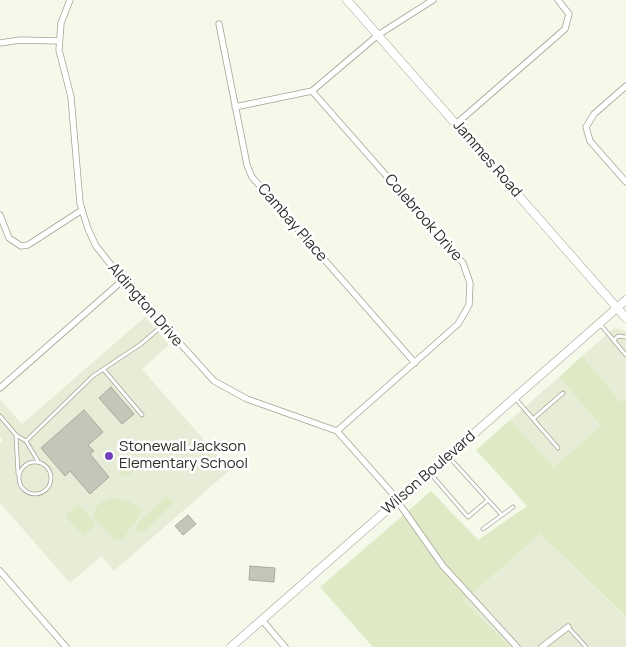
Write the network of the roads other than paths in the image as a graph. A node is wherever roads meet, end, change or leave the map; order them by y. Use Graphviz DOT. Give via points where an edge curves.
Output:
graph roads {
  1 [pos="70,0"];
  2 [pos="347,0"];
  3 [pos="433,0"];
  4 [pos="558,0"];
  5 [pos="219,24"];
  6 [pos="378,35"];
  7 [pos="59,41"];
  8 [pos="0,43"];
  9 [pos="626,86"];
  10 [pos="312,91"];
  11 [pos="236,107"];
  12 [pos="456,124"];
  13 [pos="626,182"];
  14 [pos="82,210"];
  15 [pos="0,215"];
  16 [pos="123,280"];
  17 [pos="626,300"];
  18 [pos="617,308"];
  19 [pos="626,318"];
  20 [pos="599,324"];
  21 [pos="163,325"];
  22 [pos="626,337"];
  23 [pos="614,340"];
  24 [pos="626,355"];
  25 [pos="415,362"];
  26 [pos="104,370"];
  27 [pos="0,388"];
  28 [pos="563,393"];
  29 [pos="515,398"];
  30 [pos="142,415"];
  31 [pos="0,416"];
  32 [pos="533,419"];
  33 [pos="337,431"];
  34 [pos="16,435"];
  35 [pos="26,441"];
  36 [pos="558,448"];
  37 [pos="448,456"];
  38 [pos="39,462"];
  39 [pos="430,473"];
  40 [pos="18,477"];
  41 [pos="488,500"];
  42 [pos="397,502"];
  43 [pos="513,507"];
  44 [pos="502,515"];
  45 [pos="483,529"];
  46 [pos="0,571"];
  47 [pos="262,620"];
  48 [pos="568,627"];
  49 [pos="66,647"];
  50 [pos="231,647"];
  51 [pos="285,647"];
  52 [pos="517,647"];
  53 [pos="542,647"];
  54 [pos="586,647"];
  1 -- 7 [label="street, Aldington Drive" via="61,23"];
  2 -- 6 [label="main road, Jammes Road"];
  3 -- 6 [label="street"];
  4 -- 12 [label="street" via="567,10 569,20 565,29"];
  5 -- 11 [label="street, Cambay Place"];
  6 -- 10 [label="street"];
  6 -- 12 [label="main road, Jammes Road"];
  7 -- 8 [label="street"];
  7 -- 14 [label="street, Aldington Drive" via="61,64 71,97"];
  9 -- 13 [label="street" via="594,114 586,127 590,141"];
  10 -- 11 [label="street"];
  10 -- 25 [label="street, Colebrook Drive" via="463,263 468,274 471,293 465,316"];
  11 -- 25 [label="street, Cambay Place" via="252,176"];
  12 -- 18 [label="main road, Jammes Road"];
  14 -- 15 [label="street" via="28,245 20,246 9,238"];
  14 -- 16 [label="street, Aldington Drive" via="96,246"];
  16 -- 21 [label="street, Aldington Drive"];
  16 -- 27 [label="street"];
  17 -- 18 [label="main road, Wilson Boulevard"];
  18 -- 19 [label="main road, Jammes Road"];
  18 -- 20 [label="main road, Wilson Boulevard"];
  20 -- 23 [label="lane"];
  20 -- 29 [label="main road, Wilson Boulevard"];
  21 -- 26 [label="lane"];
  21 -- 33 [label="street, Aldington Drive" via="206,374 222,387"];
  22 -- 23 [label="lane" via="618,336"];
  23 -- 24 [label="lane"];
  25 -- 33 [label="street, Colebrook Drive"];
  26 -- 30 [label="lane"];
  26 -- 35 [label="lane" via="67,399 60,410"];
  28 -- 32 [label="lane"];
  29 -- 32 [label="lane"];
  29 -- 37 [label="main road, Wilson Boulevard"];
  31 -- 34 [label="lane"];
  32 -- 36 [label="lane"];
  33 -- 42 [label="street, Aldington Drive"];
  34 -- 35 [label="lane"];
  34 -- 40 [label="lane"];
  35 -- 38 [label="lane"];
  37 -- 39 [label="main road, Wilson Boulevard"];
  37 -- 41 [label="lane"];
  38 -- 40 [label="lane" via="28,463"];
  38 -- 40 [label="lane" via="48,467 52,477 46,491 36,494 25,492"];
  39 -- 41 [label="lane" via="468,517"];
  39 -- 42 [label="main road, Wilson Boulevard"];
  41 -- 44 [label="lane"];
  42 -- 47 [label="main road, Wilson Boulevard"];
  42 -- 52 [label="street, Aldington Drive" via="443,566"];
  43 -- 44 [label="lane"];
  44 -- 45 [label="lane"];
  46 -- 49 [label="street"];
  47 -- 50 [label="main road, Wilson Boulevard"];
  47 -- 51 [label="street"];
  48 -- 53 [label="street"];
  48 -- 54 [label="lane"];
}
